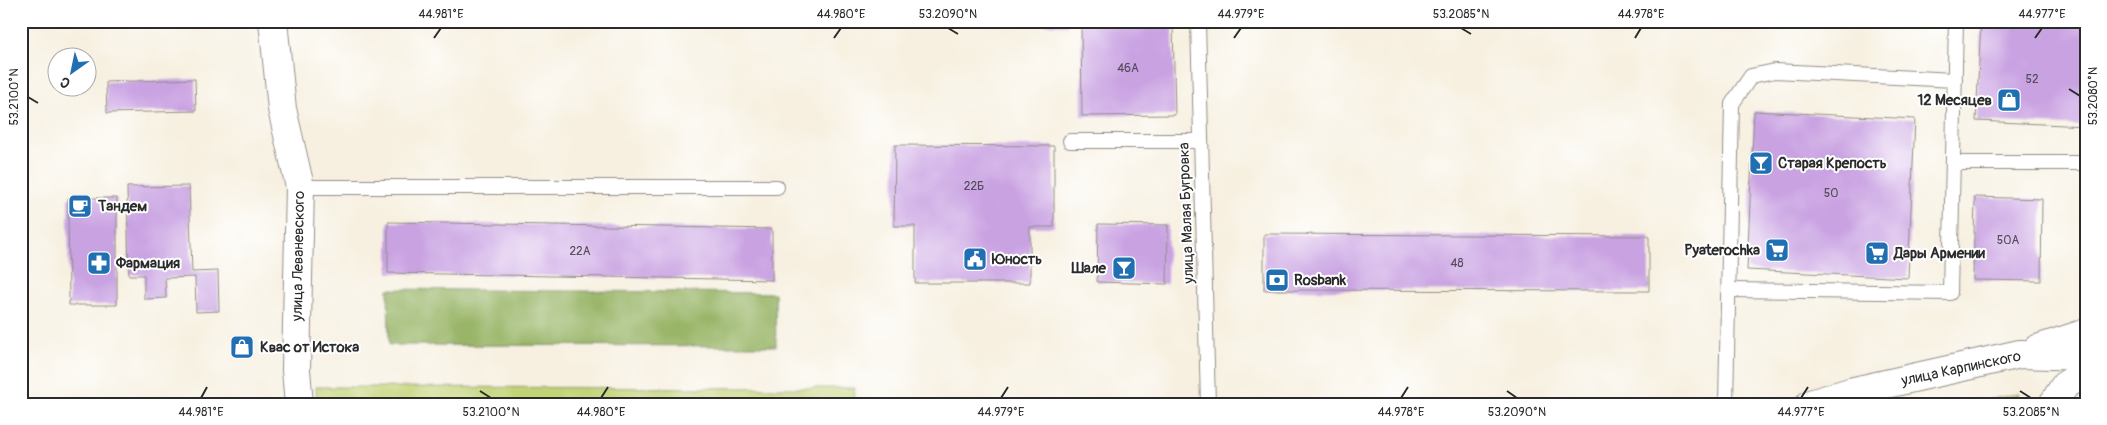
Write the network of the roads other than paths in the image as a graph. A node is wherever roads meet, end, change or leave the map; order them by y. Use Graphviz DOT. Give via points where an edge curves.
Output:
graph roads {
  1 [pos="273,21"];
  2 [pos="1198,21"];
  3 [pos="1956,21"];
  4 [pos="1955,80"];
  5 [pos="1070,141"];
  6 [pos="1200,141"];
  7 [pos="1953,163"];
  8 [pos="2086,163"];
  9 [pos="300,187"];
  10 [pos="777,187"];
  11 [pos="1729,290"];
  12 [pos="2086,332"];
  13 [pos="2020,354"];
  14 [pos="2086,356"];
  15 [pos="2086,373"];
  16 [pos="299,404"];
  17 [pos="1208,404"];
  18 [pos="1726,404"];
  19 [pos="1810,404"];
  20 [pos="2053,404"];
  1 -- 9 [label="main road, улица Леваневского" via="282,109"];
  2 -- 6 [label="lane, улица Малая Бугровка"];
  3 -- 4 [label="lane"];
  4 -- 7 [label="lane"];
  4 -- 11 [label="lane" via="1775,72 1751,76 1732,104"];
  5 -- 6 [label="lane"];
  6 -- 17 [label="lane, улица Малая Бугровка"];
  7 -- 8 [label="lane"];
  7 -- 11 [label="lane" via="1950,293"];
  9 -- 10 [label="lane"];
  9 -- 16 [label="main road, улица Леваневского" via="296,370"];
  11 -- 18 [label="lane"];
  12 -- 13 [label="main road"];
  13 -- 14 [label="main road, улица Карпинского"];
  13 -- 19 [label="main road, улица Карпинского"];
  15 -- 20 [label="main road" via="2065,385"];
}
